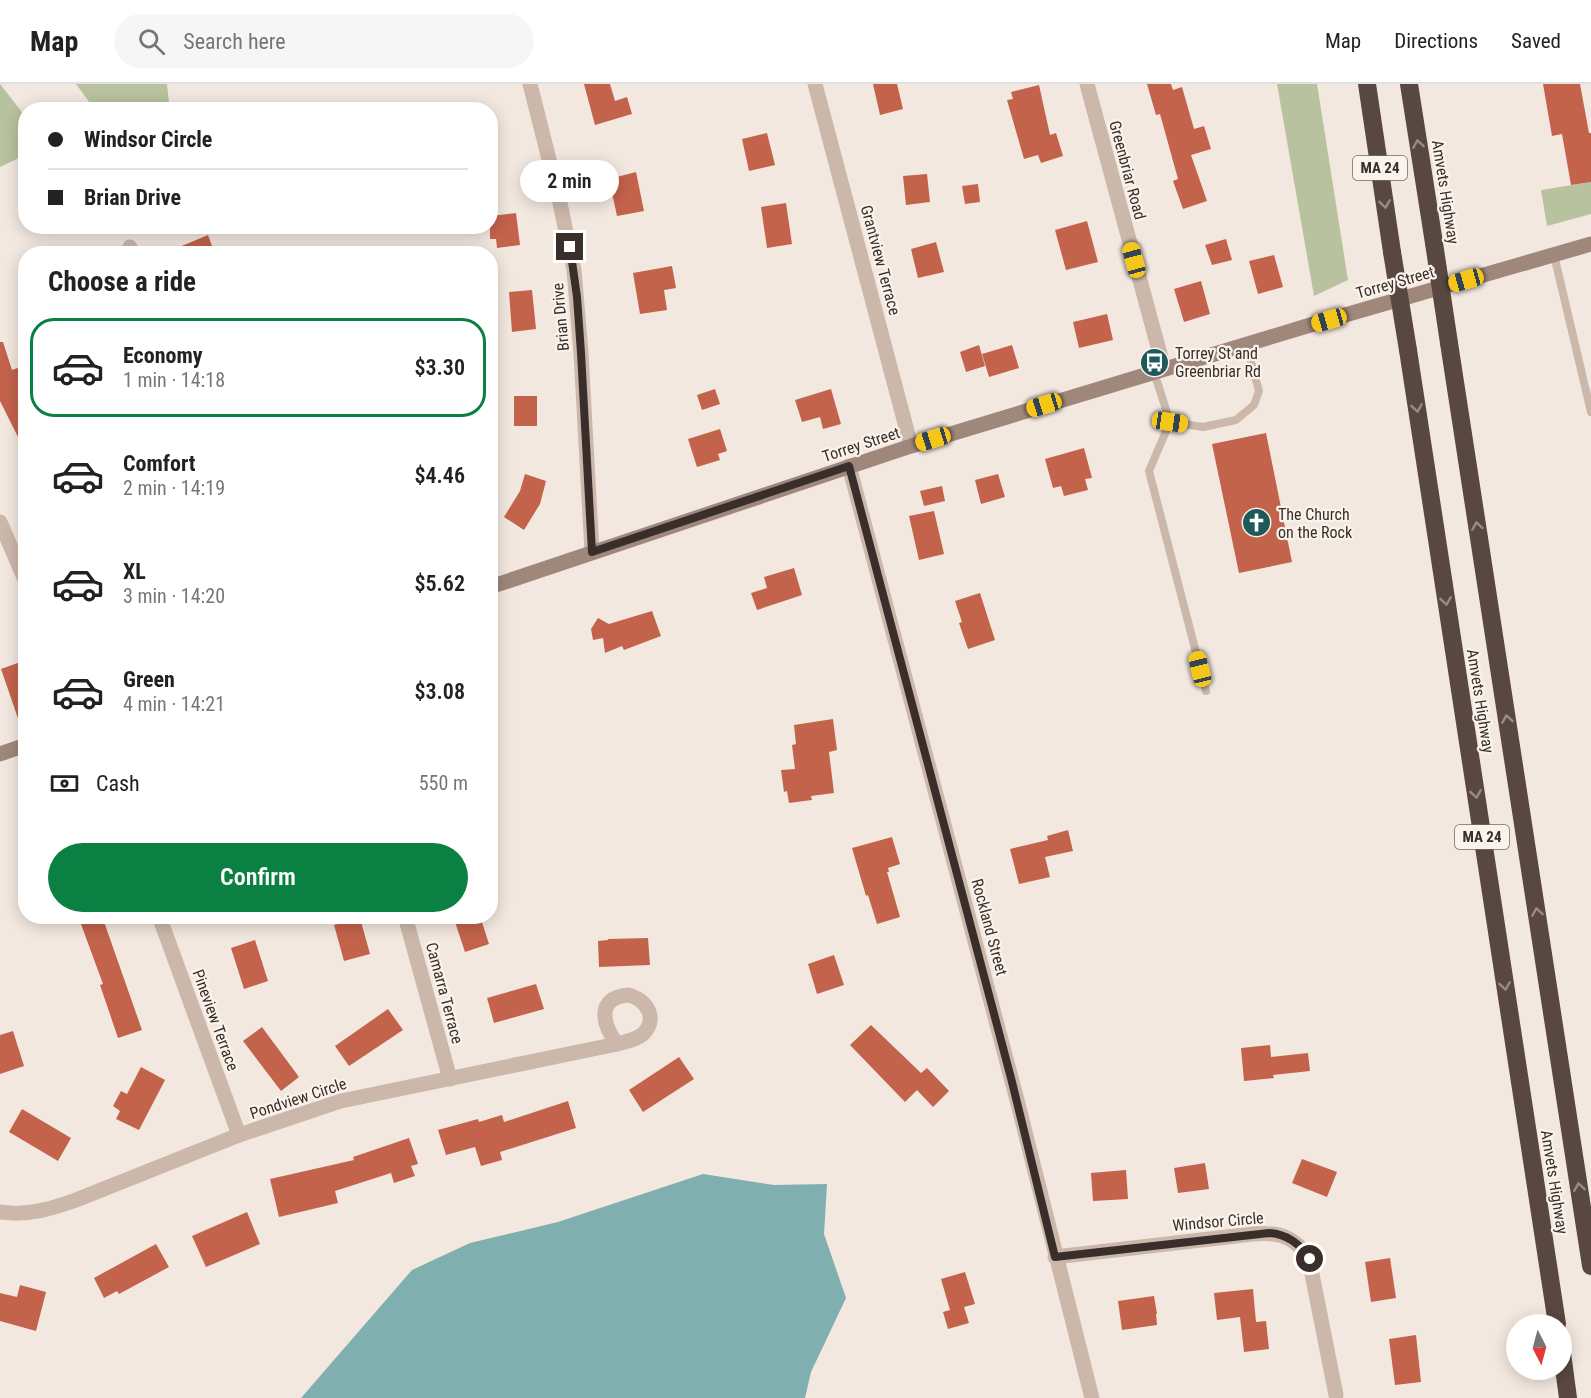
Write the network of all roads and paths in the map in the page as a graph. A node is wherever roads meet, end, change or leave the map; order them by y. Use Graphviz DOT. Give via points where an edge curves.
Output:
graph roads {
  1 [pos="530,84"];
  2 [pos="815,84"];
  3 [pos="1086,84"];
  4 [pos="1367,84"];
  5 [pos="1409,84"];
  6 [pos="1591,244"];
  7 [pos="1554,255"];
  8 [pos="1246,344"];
  9 [pos="1159,370"];
  10 [pos="1591,412"];
  11 [pos="1170,422"];
  12 [pos="911,446"];
  13 [pos="849,466"];
  14 [pos="0,522"];
  15 [pos="592,552"];
  16 [pos="18,564"];
  17 [pos="498,584"];
  18 [pos="1206,691"];
  19 [pos="18,748"];
  20 [pos="0,754"];
  21 [pos="162,924"];
  22 [pos="407,924"];
  23 [pos="616,1044"];
  24 [pos="450,1079"];
  25 [pos="240,1135"];
  26 [pos="0,1212"];
  27 [pos="1055,1257"];
  28 [pos="1591,1266"];
  29 [pos="1555,1314"];
  30 [pos="1566,1380"];
  31 [pos="1335,1395"];
  32 [pos="1092,1398"];
  33 [pos="1568,1398"];
  1 -- 15 [label="street, Brian Drive" via="574,270"];
  2 -- 12 [label="street, Grantview Terrace"];
  3 -- 9 [label="street, Greenbriar Road"];
  4 -- 29 [label="highway, Amvets Highway / MA 24, one-way, bridge"];
  28 -- 5 [label="highway, Amvets Highway / MA 24, one-way, bridge"];
  6 -- 7 [label="main road, Torrey Street"];
  7 -- 8 [label="main road, Torrey Street"];
  7 -- 10 [label="lane"];
  8 -- 9 [label="main road, Torrey Street"];
  8 -- 11 [label="lane" via="1259,391 1254,405 1236,420 1203,427"];
  9 -- 11 [label="lane"];
  9 -- 12 [label="main road, Torrey Street"];
  11 -- 18 [label="lane" via="1149,471"];
  12 -- 13 [label="main road, Torrey Street"];
  13 -- 15 [label="main road, Torrey Street"];
  13 -- 27 [label="street, Rockland Street"];
  14 -- 16 [label="street"];
  15 -- 17 [label="main road, Torrey Street"];
  19 -- 20 [label="main road"];
  21 -- 25 [label="street, Pineview Terrace"];
  22 -- 24 [label="street, Camarra Terrace"];
  23 -- 24 [label="street, Pondview Circle"];
  24 -- 25 [label="street, Pondview Circle" via="341,1101"];
  25 -- 26 [label="street, Pondview Circle" via="52,1209"];
  27 -- 31 [label="street, Windsor Circle" via="1253,1234 1276,1234 1290,1239 1310,1259"];
  27 -- 32 [label="street, Rockland Street"];
  30 -- 33 [label="highway"];
}
